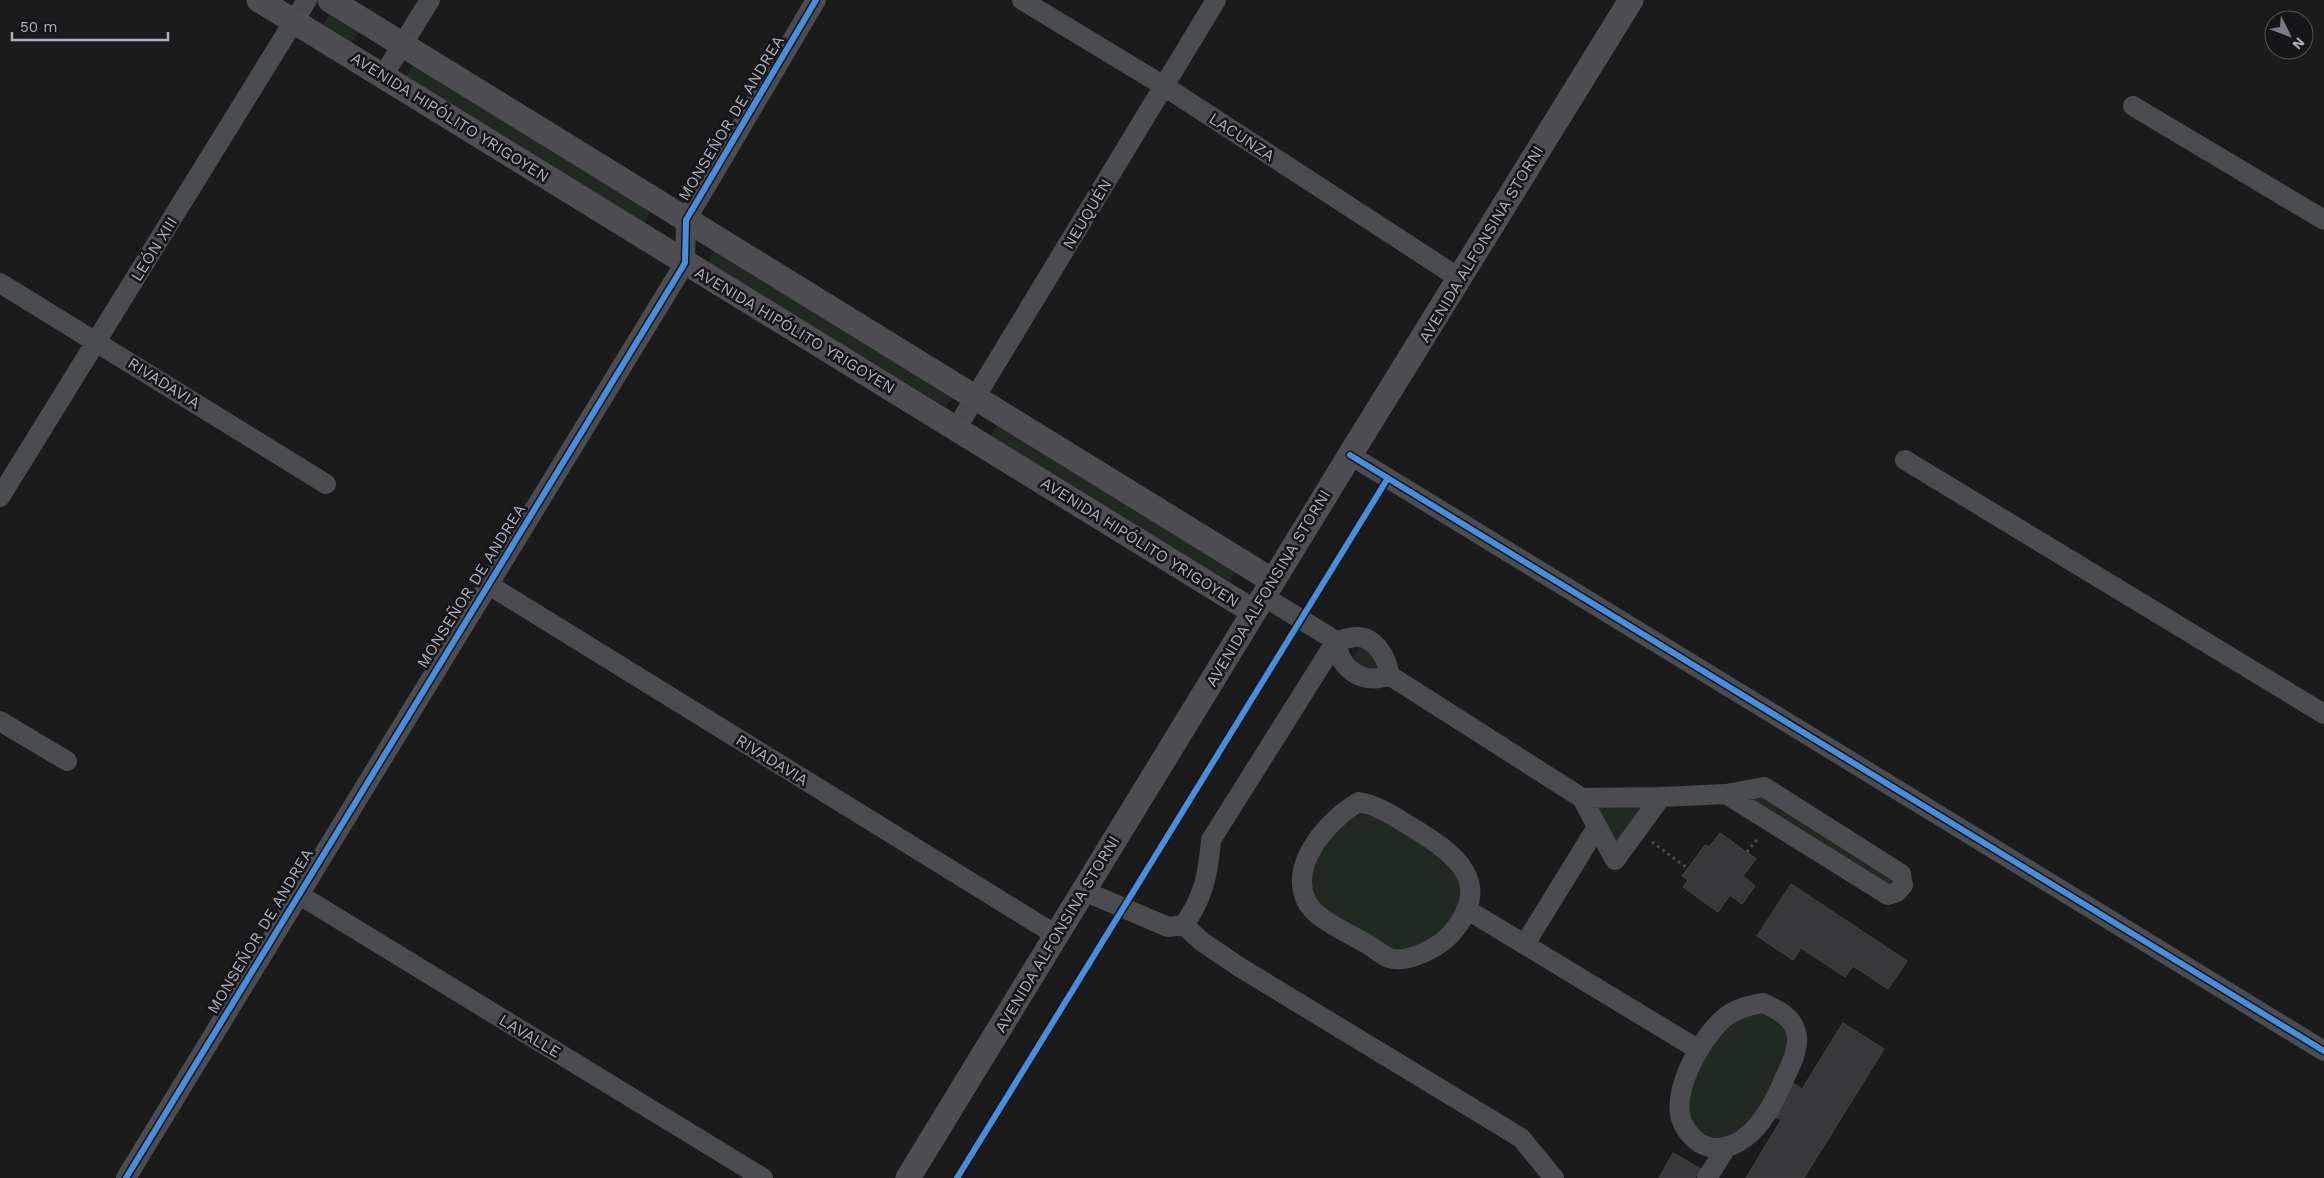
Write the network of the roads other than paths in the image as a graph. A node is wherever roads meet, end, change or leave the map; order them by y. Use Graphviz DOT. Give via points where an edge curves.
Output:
graph roads {
  1 [pos="259,0"];
  2 [pos="330,0"];
  3 [pos="430,0"];
  4 [pos="816,0"];
  5 [pos="1022,0"];
  6 [pos="1216,0"];
  7 [pos="1631,0"];
  8 [pos="300,10"];
  9 [pos="403,45"];
  10 [pos="384,76"];
  11 [pos="1164,86"];
  12 [pos="2133,106"];
  13 [pos="686,220"];
  14 [pos="2324,220"];
  15 [pos="685,263"];
  16 [pos="1460,278"];
  17 [pos="0,283"];
  18 [pos="97,341"];
  19 [pos="975,398"];
  20 [pos="956,429"];
  21 [pos="1350,455"];
  22 [pos="1905,460"];
  23 [pos="326,484"];
  24 [pos="0,497"];
  25 [pos="488,585"];
  26 [pos="1263,596"];
  27 [pos="1336,641"];
  28 [pos="1389,675"];
  29 [pos="2324,714"];
  30 [pos="0,721"];
  31 [pos="67,761"];
  32 [pos="1726,794"];
  33 [pos="1661,797"];
  34 [pos="1582,798"];
  35 [pos="1598,827"];
  36 [pos="1084,890"];
  37 [pos="298,894"];
  38 [pos="1466,908"];
  39 [pos="1184,926"];
  40 [pos="1056,936"];
  41 [pos="1525,944"];
  42 [pos="1699,1050"];
  43 [pos="2324,1051"];
  44 [pos="1726,1148"];
  45 [pos="1551,1176"];
  46 [pos="126,1178"];
  47 [pos="763,1178"];
  48 [pos="908,1178"];
  49 [pos="1707,1178"];
  1 -- 8 [label="main road, AVENIDA HIPÓLITO YRIGOYEN"];
  2 -- 9 [label="main road"];
  3 -- 9 [label="street"];
  4 -- 13 [label="street, MONSEÑOR DE ANDREA"];
  5 -- 11 [label="street, LACUNZA"];
  6 -- 11 [label="street, NEUQUÉN"];
  7 -- 16 [label="main road, AVENIDA ALFONSINA STORNI"];
  8 -- 10 [label="main road, AVENIDA HIPÓLITO YRIGOYEN"];
  8 -- 18 [label="street, LEÓN XIII"];
  9 -- 10 [label="street"];
  9 -- 13 [label="main road"];
  10 -- 15 [label="main road, AVENIDA HIPÓLITO YRIGOYEN"];
  11 -- 16 [label="street, LACUNZA"];
  11 -- 19 [label="street, NEUQUÉN"];
  12 -- 14 [label="street"];
  13 -- 15 [label="street, MONSEÑOR DE ANDREA"];
  13 -- 19 [label="main road"];
  15 -- 20 [label="main road, AVENIDA HIPÓLITO YRIGOYEN"];
  15 -- 25 [label="street, MONSEÑOR DE ANDREA"];
  16 -- 21 [label="main road, AVENIDA ALFONSINA STORNI"];
  17 -- 18 [label="street, RIVADAVIA"];
  18 -- 23 [label="street, RIVADAVIA"];
  18 -- 24 [label="street, LEÓN XIII"];
  19 -- 20 [label="street, NEUQUÉN"];
  19 -- 26 [label="main road"];
  20 -- 26 [label="main road, AVENIDA HIPÓLITO YRIGOYEN"];
  21 -- 26 [label="main road, AVENIDA ALFONSINA STORNI"];
  21 -- 43 [label="street"];
  22 -- 29 [label="street"];
  25 -- 37 [label="street, MONSEÑOR DE ANDREA"];
  25 -- 40 [label="street, RIVADAVIA"];
  26 -- 27 [label="street"];
  26 -- 36 [label="main road, AVENIDA ALFONSINA STORNI"];
  27 -- 28 [label="street" via="1338,655 1350,671 1365,678"];
  27 -- 28 [label="street" via="1358,636 1370,642 1383,652"];
  27 -- 39 [label="street" via="1211,840 1208,876 1195,910"];
  28 -- 34 [label="street"];
  30 -- 31 [label="street"];
  32 -- 32 [label="street" via="1888,895 1903,885 1901,874 1764,787"];
  32 -- 33 [label="street"];
  33 -- 34 [label="street"];
  33 -- 35 [label="street" via="1615,860"];
  34 -- 35 [label="street"];
  35 -- 41 [label="street"];
  36 -- 39 [label="street" via="1168,927"];
  36 -- 40 [label="main road, AVENIDA ALFONSINA STORNI"];
  37 -- 46 [label="street, MONSEÑOR DE ANDREA"];
  37 -- 47 [label="street, LAVALLE"];
  38 -- 38 [label="street" via="1470,891 1467,873 1456,857 1376,805 1359,802 1343,811 1328,825 1305,864 1302,884 1306,901 1317,914 1390,958 1407,958 1440,943 1451,934"];
  38 -- 41 [label="street"];
  39 -- 45 [label="street" via="1241,968 1521,1138"];
  40 -- 48 [label="main road, AVENIDA ALFONSINA STORNI"];
  41 -- 42 [label="street"];
  42 -- 44 [label="street" via="1685,1077 1680,1107 1684,1126 1693,1139 1710,1148"];
  42 -- 44 [label="street" via="1724,1018 1740,1007 1763,1003 1783,1012 1796,1032 1795,1054 1779,1092 1758,1126 1740,1142"];
  44 -- 49 [label="street"];
}
